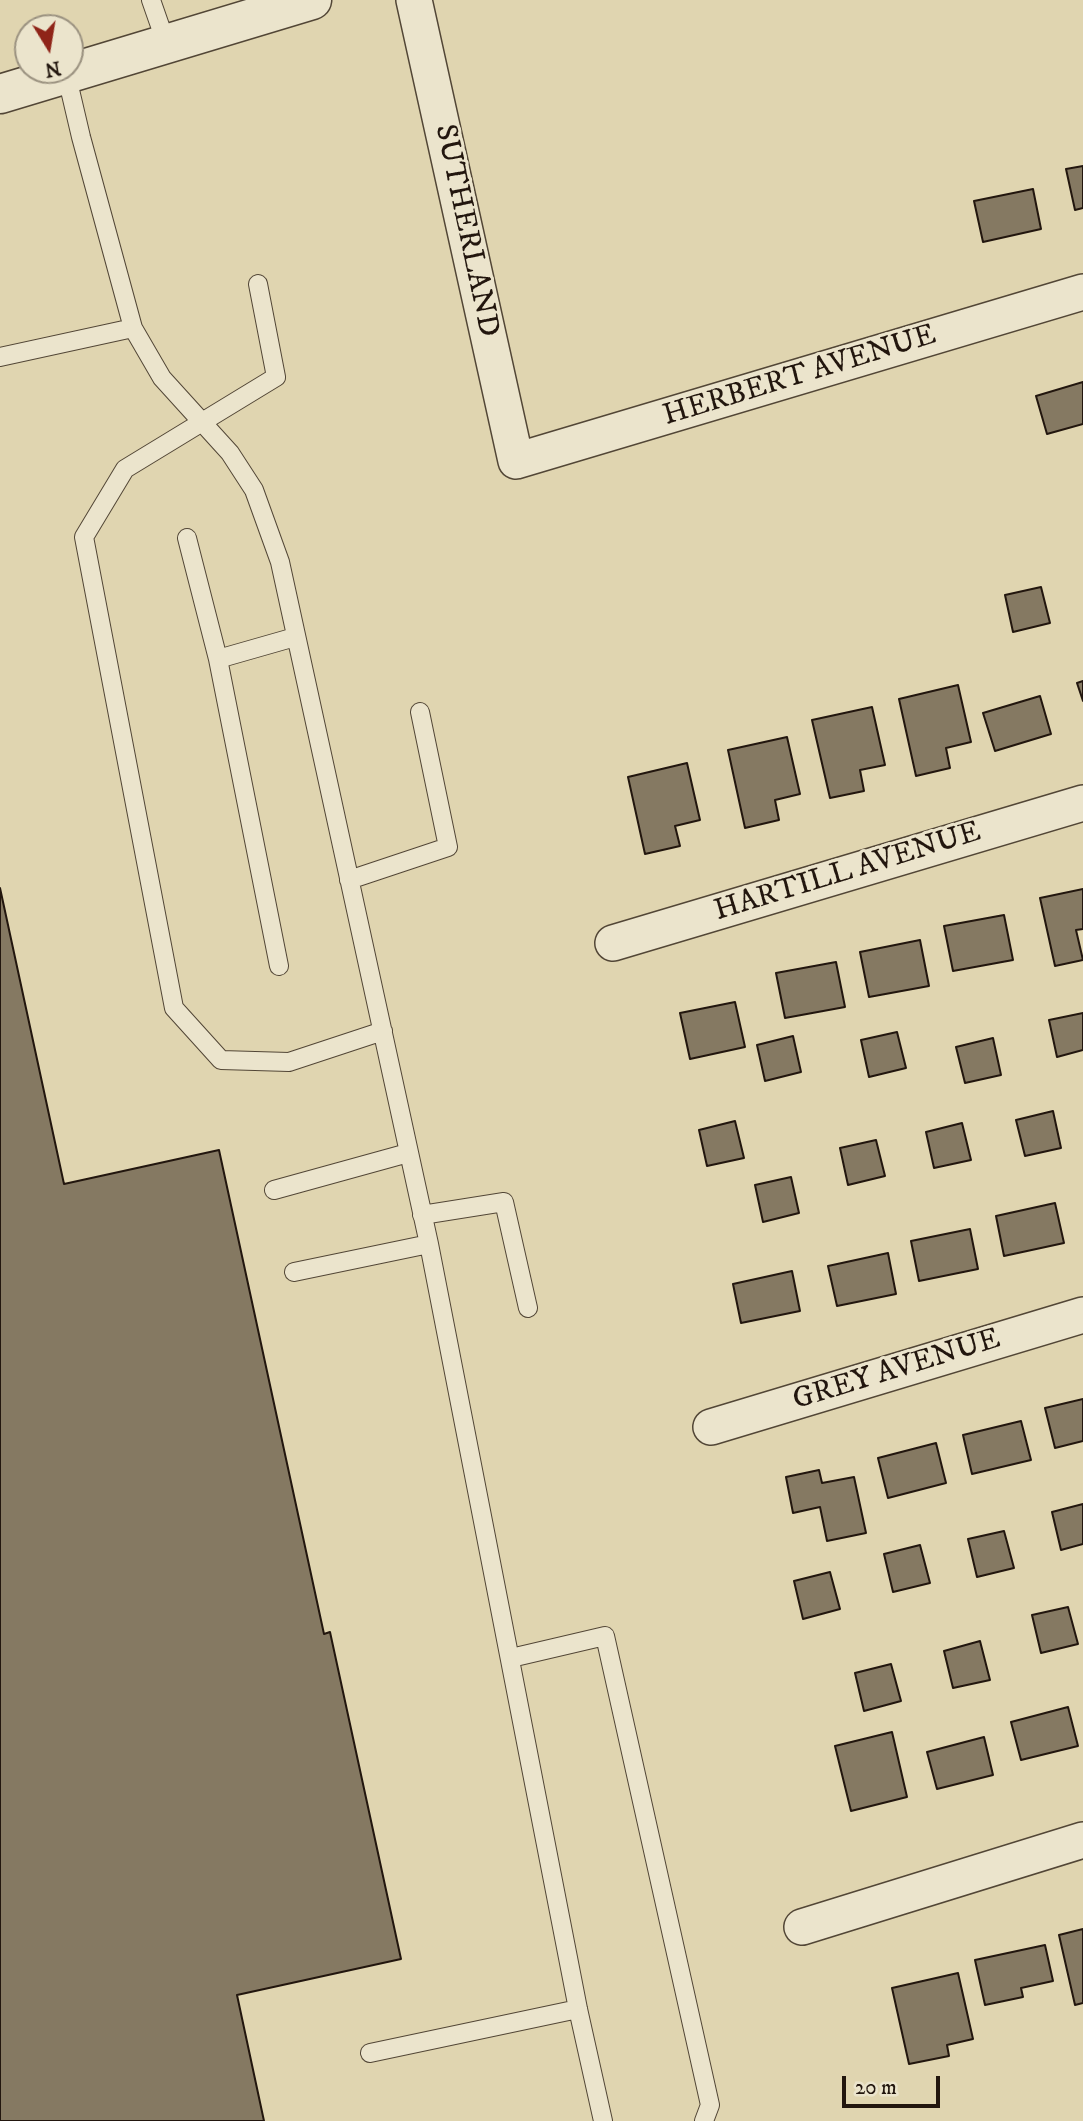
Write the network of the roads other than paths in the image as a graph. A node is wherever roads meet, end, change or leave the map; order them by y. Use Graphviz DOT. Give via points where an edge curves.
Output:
graph roads {
  1 [pos="151,0"];
  2 [pos="312,0"];
  3 [pos="414,0"];
  4 [pos="166,43"];
  5 [pos="84,68"];
  6 [pos="31,84"];
  7 [pos="69,84"];
  8 [pos="0,94"];
  9 [pos="258,284"];
  10 [pos="1083,292"];
  11 [pos="133,328"];
  12 [pos="0,357"];
  13 [pos="202,424"];
  14 [pos="516,461"];
  15 [pos="187,538"];
  16 [pos="295,637"];
  17 [pos="218,659"];
  18 [pos="420,712"];
  19 [pos="1083,803"];
  20 [pos="349,880"];
  21 [pos="613,943"];
  22 [pos="279,966"];
  23 [pos="383,1031"];
  24 [pos="408,1153"];
  25 [pos="274,1190"];
  26 [pos="422,1215"];
  27 [pos="429,1244"];
  28 [pos="294,1272"];
  29 [pos="528,1308"];
  30 [pos="1083,1315"];
  31 [pos="711,1427"];
  32 [pos="511,1658"];
  33 [pos="1083,1840"];
  34 [pos="802,1927"];
  35 [pos="578,2009"];
  36 [pos="370,2053"];
  37 [pos="603,2121"];
  38 [pos="704,2121"];
  1 -- 4 [label="lane"];
  2 -- 4 [label="street"];
  3 -- 14 [label="street, SUTHERLAND"];
  4 -- 5 [label="street"];
  6 -- 8 [label="street"];
  7 -- 11 [label="lane"];
  9 -- 13 [label="lane" via="276,377"];
  10 -- 14 [label="street, HERBERT AVENUE"];
  11 -- 12 [label="lane"];
  11 -- 13 [label="lane" via="162,378"];
  13 -- 16 [label="lane" via="230,453 254,490 280,562"];
  13 -- 23 [label="lane" via="125,470 84,537 174,1008 221,1060 289,1062"];
  15 -- 17 [label="lane"];
  16 -- 17 [label="lane"];
  16 -- 20 [label="lane"];
  17 -- 22 [label="lane"];
  18 -- 20 [label="lane" via="448,847"];
  19 -- 21 [label="street, HARTILL AVENUE"];
  20 -- 23 [label="lane"];
  23 -- 24 [label="lane"];
  24 -- 25 [label="lane"];
  24 -- 26 [label="lane"];
  26 -- 27 [label="lane"];
  26 -- 29 [label="lane" via="504,1202"];
  27 -- 28 [label="lane"];
  27 -- 32 [label="lane"];
  30 -- 31 [label="street, GREY AVENUE"];
  32 -- 35 [label="lane"];
  32 -- 38 [label="lane" via="605,1636 710,2105"];
  33 -- 34 [label="street"];
  35 -- 36 [label="lane"];
  35 -- 37 [label="lane"];
}
